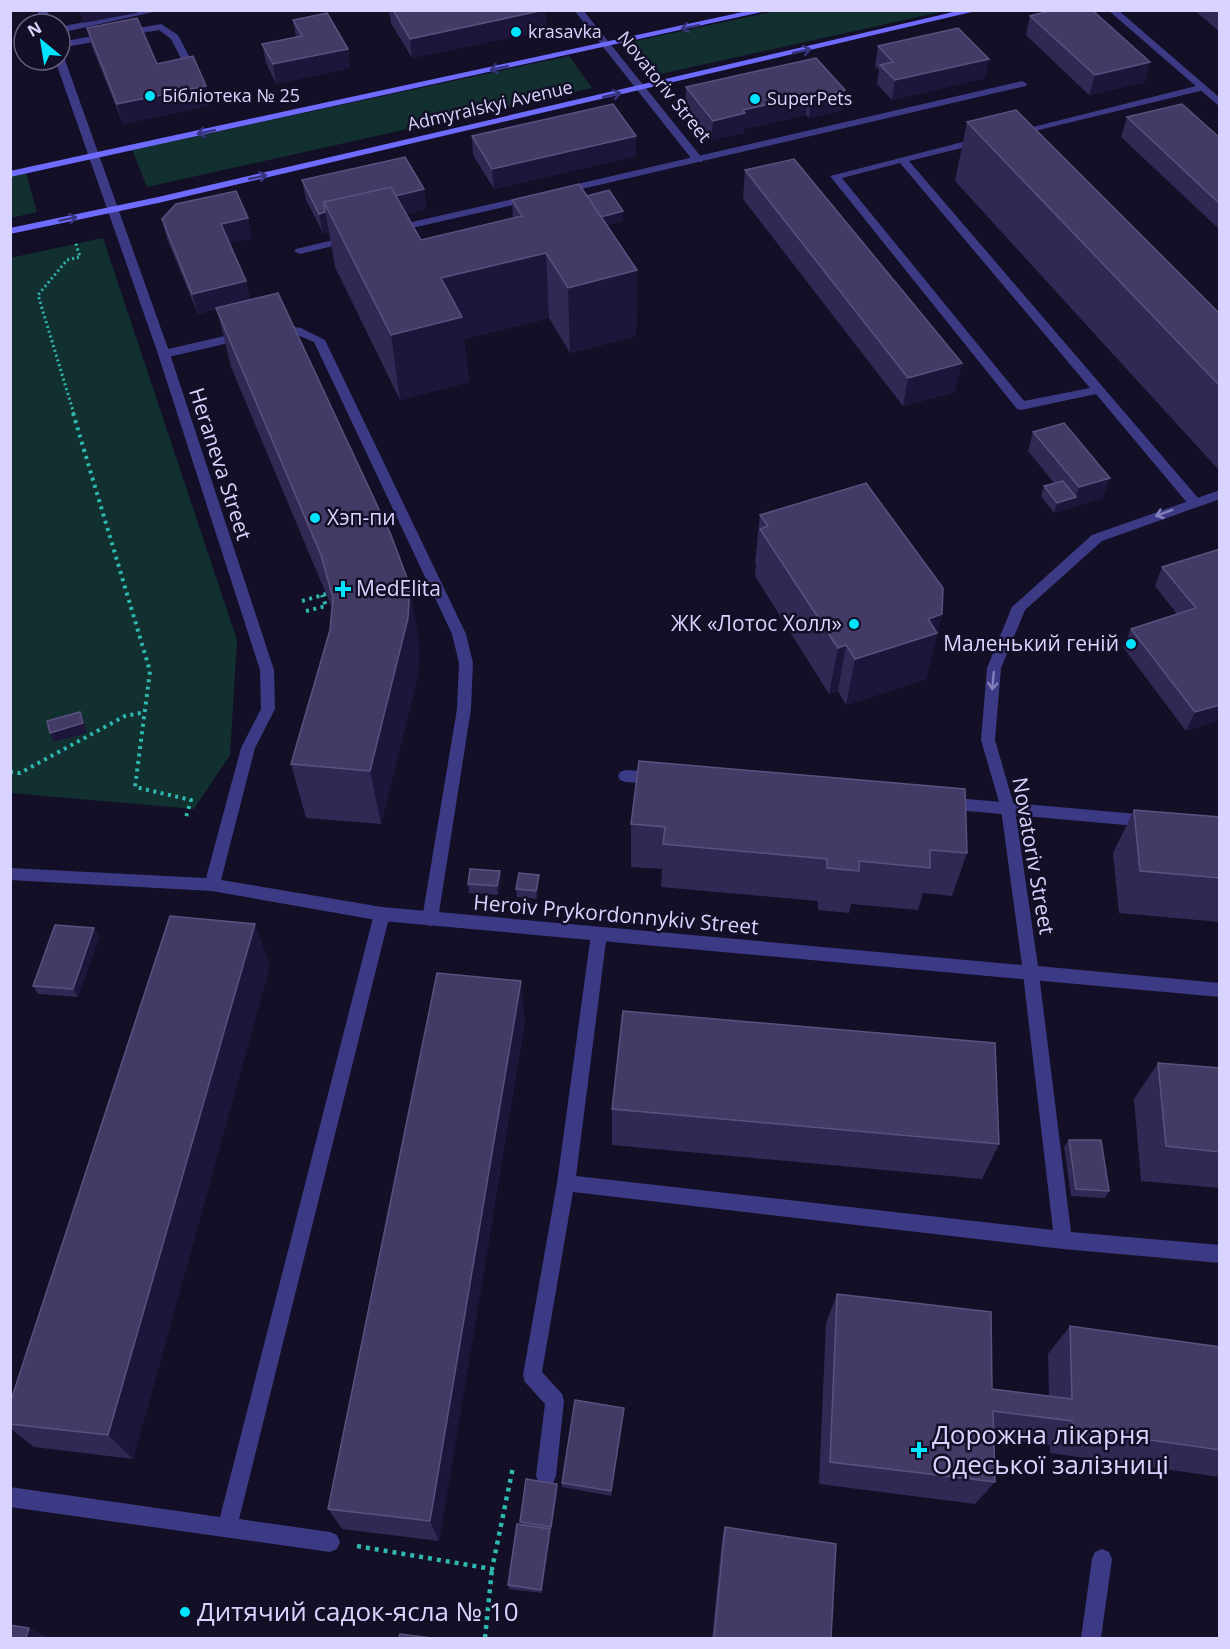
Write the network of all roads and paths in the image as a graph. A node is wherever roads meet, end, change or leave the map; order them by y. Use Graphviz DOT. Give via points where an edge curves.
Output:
graph roads {
  1 [pos="158,10"];
  2 [pos="578,10"];
  3 [pos="767,10"];
  4 [pos="976,10"];
  5 [pos="1112,10"];
  6 [pos="72,28"];
  7 [pos="72,43"];
  8 [pos="605,45"];
  9 [pos="187,62"];
  10 [pos="64,72"];
  11 [pos="1022,84"];
  12 [pos="641,88"];
  13 [pos="1200,88"];
  14 [pos="1220,104"];
  15 [pos="94,156"];
  16 [pos="902,159"];
  17 [pos="698,160"];
  18 [pos="10,174"];
  19 [pos="114,210"];
  20 [pos="10,231"];
  21 [pos="380,232"];
  22 [pos="73,237"];
  23 [pos="357,238"];
  24 [pos="300,251"];
  25 [pos="164,354"];
  26 [pos="1097,390"];
  27 [pos="1220,495"];
  28 [pos="1194,502"];
  29 [pos="302,601"];
  30 [pos="306,612"];
  31 [pos="145,712"];
  32 [pos="10,772"];
  33 [pos="626,776"];
  34 [pos="673,780"];
  35 [pos="924,801"];
  36 [pos="1008,809"];
  37 [pos="186,817"];
  38 [pos="1161,822"];
  39 [pos="10,874"];
  40 [pos="212,885"];
  41 [pos="382,914"];
  42 [pos="430,919"];
  43 [pos="599,934"];
  44 [pos="1031,974"];
  45 [pos="1220,990"];
  46 [pos="566,1183"];
  47 [pos="1063,1240"];
  48 [pos="1220,1254"];
  49 [pos="516,1455"];
  50 [pos="546,1476"];
  51 [pos="10,1497"];
  52 [pos="227,1528"];
  53 [pos="330,1542"];
  54 [pos="1102,1559"];
  55 [pos="492,1569"];
  56 [pos="485,1638"];
  57 [pos="1091,1638"];
  1 -- 6 [label="street"];
  2 -- 8 [label="street, Novatoriv Street"];
  3 -- 8 [label="main road, Admyralskyi Avenue, one-way"];
  12 -- 4 [label="main road, Admyralskyi Avenue, one-way"];
  5 -- 13 [label="street"];
  7 -- 9 [label="street" via="161,27 175,37"];
  8 -- 12 [label="street, Novatoriv Street"];
  8 -- 15 [label="main road, Admyralskyi Avenue, one-way"];
  10 -- 15 [label="street, Heraneva Street"];
  11 -- 17 [label="street"];
  12 -- 17 [label="street, Novatoriv Street"];
  19 -- 12 [label="main road, Admyralskyi Avenue, one-way"];
  13 -- 14 [label="street"];
  13 -- 16 [label="street"];
  15 -- 18 [label="main road, Admyralskyi Avenue"];
  15 -- 19 [label="street, Heraneva Street"];
  16 -- 26 [label="street"];
  16 -- 26 [label="street" via="834,176 1021,406"];
  17 -- 21 [label="street"];
  20 -- 19 [label="main road, Admyralskyi Avenue, one-way"];
  19 -- 25 [label="street, Heraneva Street"];
  22 -- 31 [label="path" via="80,257 67,260 38,295 150,670"];
  23 -- 24 [label="street"];
  25 -- 40 [label="street, Heraneva Street" via="267,670 268,709 248,748"];
  25 -- 42 [label="street" via="277,328 319,340 459,634 466,663 464,709"];
  26 -- 28 [label="street"];
  27 -- 28 [label="street"];
  28 -- 36 [label="street, Novatoriv Street, one-way" via="1097,538 1019,607 994,668 988,740"];
  29 -- 30 [label="path" via="324,595 326,606"];
  31 -- 32 [label="path" via="125,716 20,773"];
  31 -- 37 [label="path" via="135,787 191,800"];
  33 -- 34 [label="street"];
  35 -- 36 [label="street"];
  36 -- 38 [label="street"];
  36 -- 44 [label="street, Novatoriv Street"];
  39 -- 40 [label="street, Heroiv Prykordonnykiv Street"];
  40 -- 41 [label="street, Heroiv Prykordonnykiv Street"];
  41 -- 42 [label="street, Heroiv Prykordonnykiv Street"];
  41 -- 52 [label="street"];
  42 -- 43 [label="street, Heroiv Prykordonnykiv Street"];
  43 -- 44 [label="street, Heroiv Prykordonnykiv Street"];
  43 -- 46 [label="street"];
  44 -- 45 [label="street, Heroiv Prykordonnykiv Street"];
  44 -- 47 [label="street, Novatoriv Street"];
  46 -- 47 [label="street"];
  46 -- 50 [label="street" via="532,1375 555,1401"];
  47 -- 48 [label="street"];
  49 -- 55 [label="path"];
  51 -- 52 [label="street"];
  52 -- 53 [label="street"];
  53 -- 55 [label="path"];
  54 -- 57 [label="street"];
  55 -- 56 [label="path"];
}
